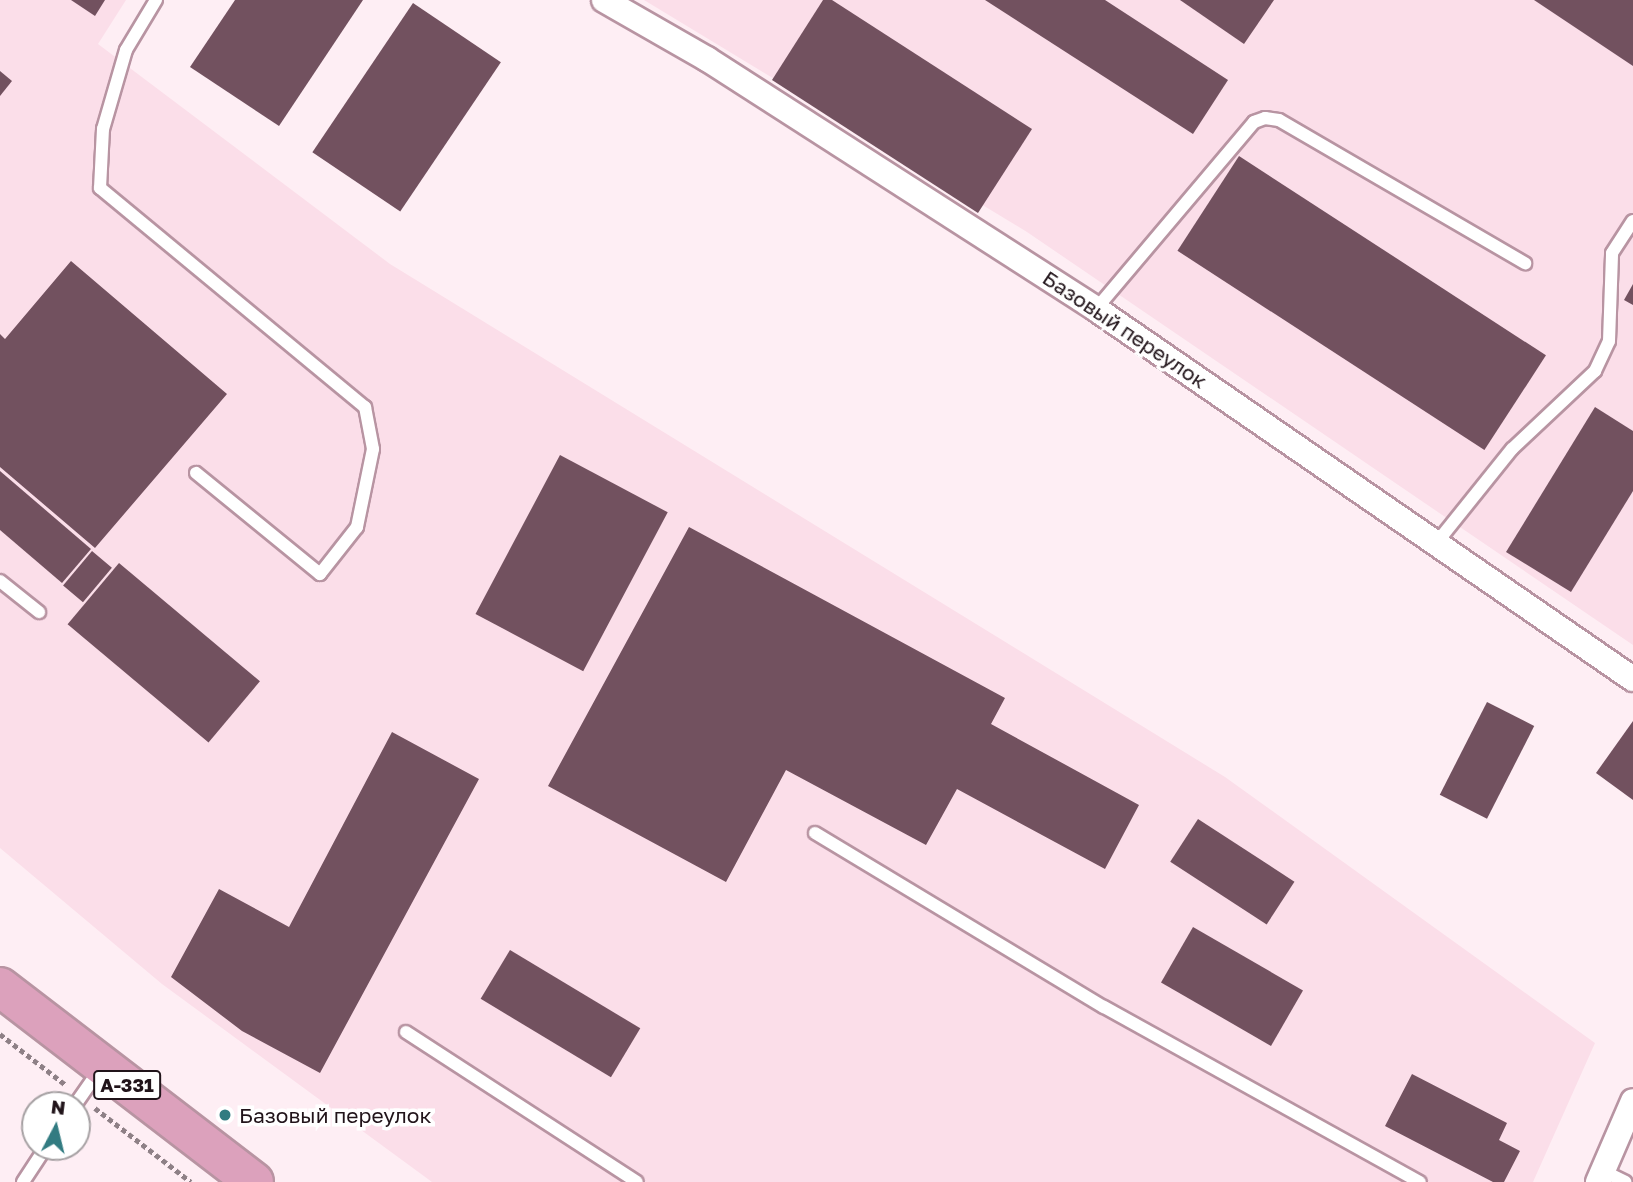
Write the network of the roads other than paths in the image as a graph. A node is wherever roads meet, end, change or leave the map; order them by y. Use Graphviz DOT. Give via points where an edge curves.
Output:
graph roads {
  1 [pos="156,0"];
  2 [pos="604,0"];
  3 [pos="1633,221"];
  4 [pos="1525,262"];
  5 [pos="1096,309"];
  6 [pos="195,473"];
  7 [pos="1438,541"];
  8 [pos="0,581"];
  9 [pos="39,612"];
  10 [pos="1633,679"];
  11 [pos="815,833"];
  12 [pos="0,987"];
  13 [pos="406,1032"];
  14 [pos="102,1066"];
  15 [pos="85,1091"];
  16 [pos="1633,1101"];
  17 [pos="37,1161"];
  18 [pos="1601,1177"];
  19 [pos="23,1182"];
  20 [pos="254,1182"];
  21 [pos="636,1182"];
  22 [pos="1420,1182"];
  23 [pos="1626,1182"];
  1 -- 6 [label="lane" via="126,50 103,129 100,188 365,407 373,449 357,527 320,574"];
  2 -- 5 [label="street, Базовый переулок" via="707,59"];
  3 -- 7 [label="lane" via="1612,253 1609,341 1595,371 1512,449"];
  4 -- 5 [label="lane" via="1279,120 1265,118 1254,122"];
  5 -- 7 [label="street, Базовый переулок"];
  7 -- 10 [label="street, Базовый переулок"];
  8 -- 9 [label="lane"];
  11 -- 22 [label="lane" via="1104,1007"];
  12 -- 14 [label="main road, А-331"];
  13 -- 21 [label="lane"];
  14 -- 15 [label="lane"];
  14 -- 20 [label="main road, А-331"];
  16 -- 18 [label="street"];
  17 -- 19 [label="lane"];
  18 -- 23 [label="lane"];
}
